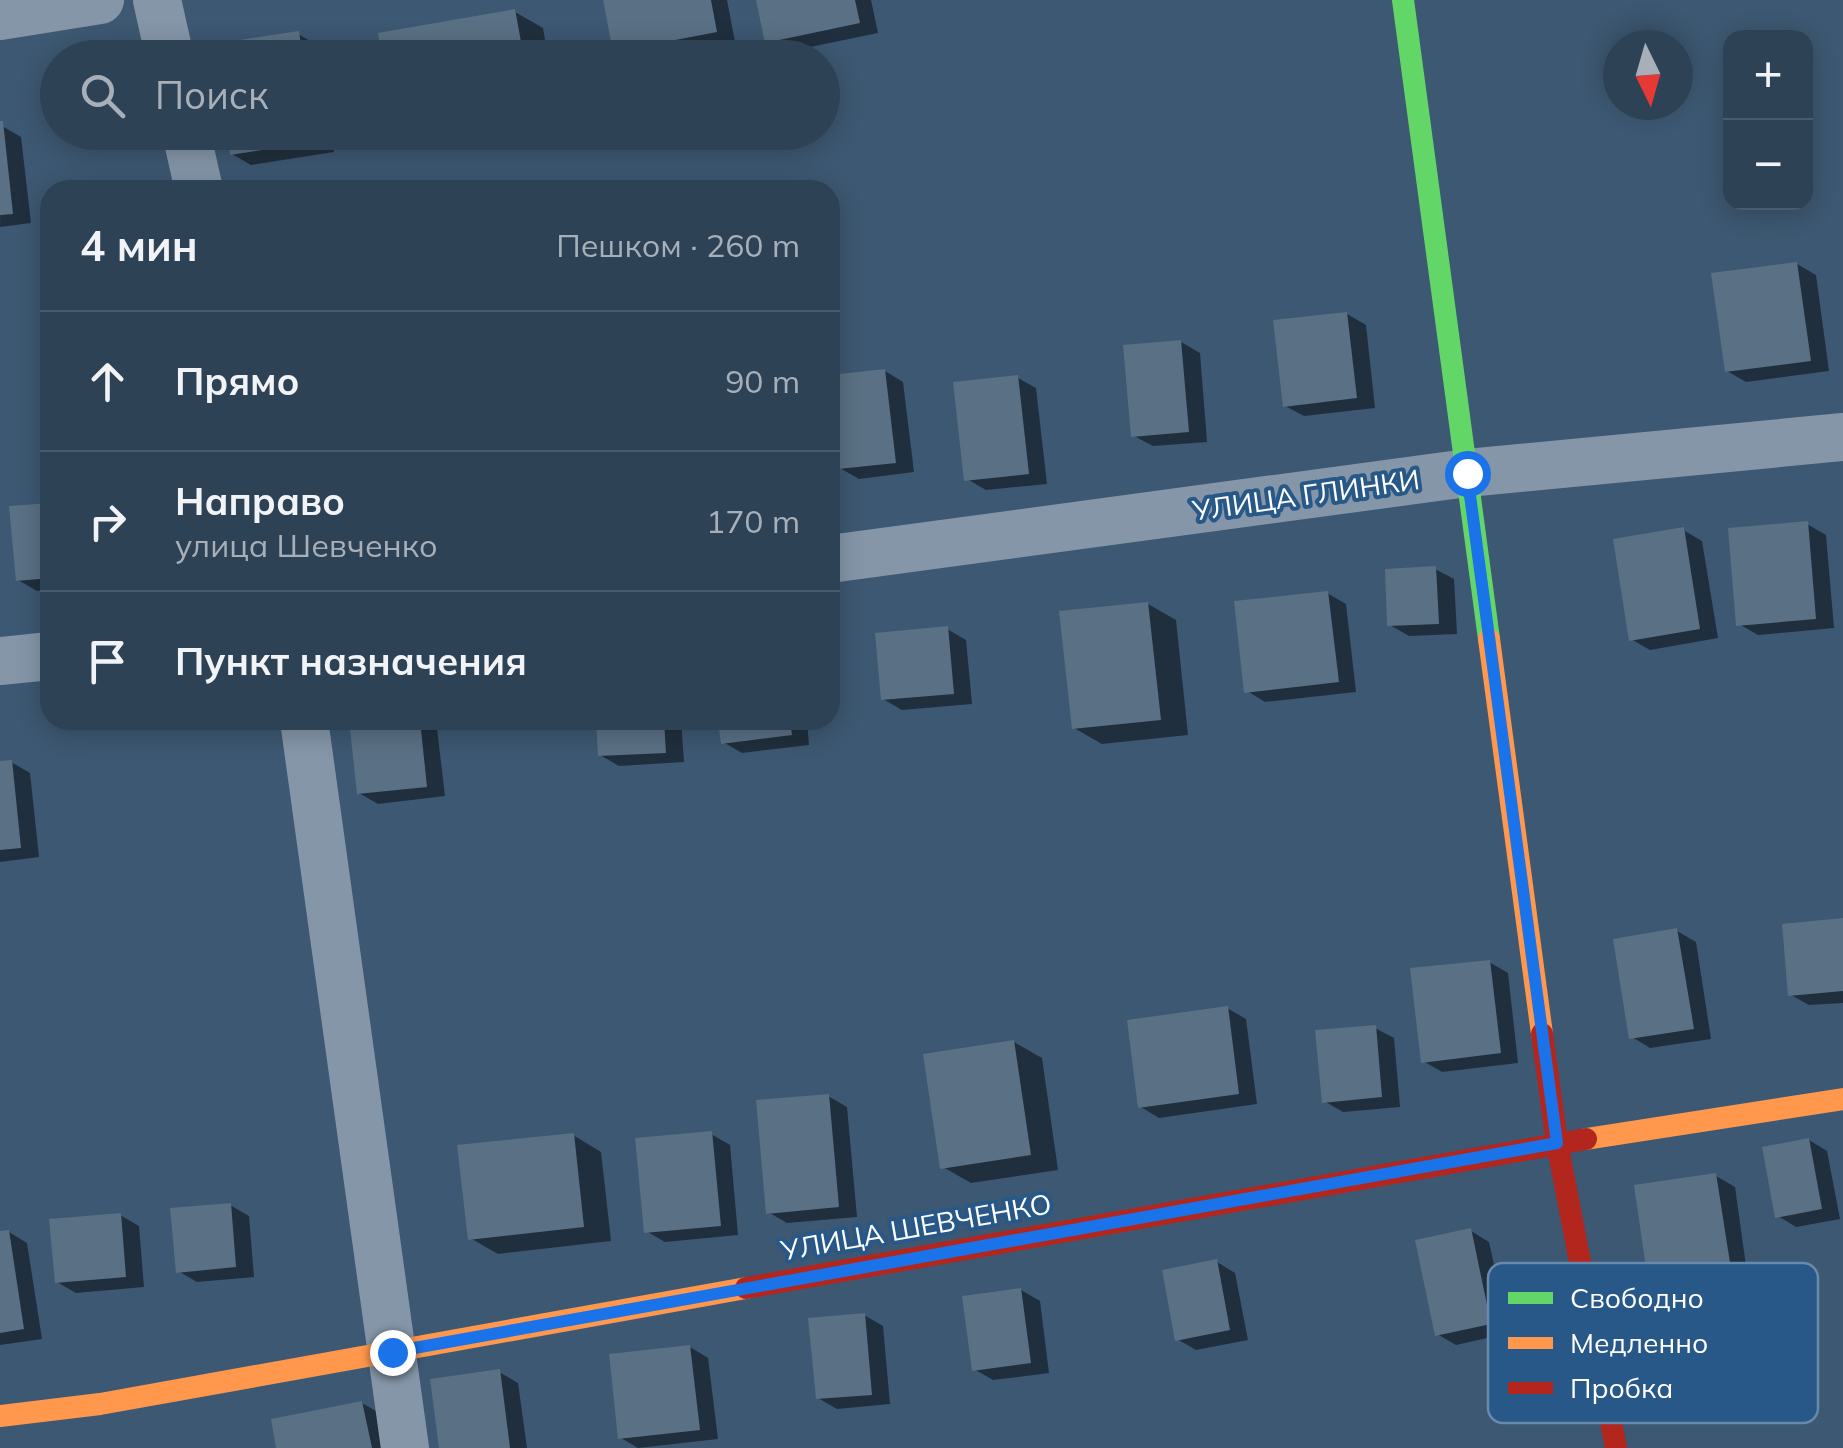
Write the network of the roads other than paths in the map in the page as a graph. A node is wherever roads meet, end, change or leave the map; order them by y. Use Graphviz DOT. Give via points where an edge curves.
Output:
graph roads {
  1 [pos="100,0"];
  2 [pos="157,0"];
  3 [pos="1403,0"];
  4 [pos="0,16"];
  5 [pos="166,40"];
  6 [pos="190,150"];
  7 [pos="197,180"];
  8 [pos="1843,437"];
  9 [pos="1467,473"];
  10 [pos="840,558"];
  11 [pos="40,657"];
  12 [pos="0,661"];
  13 [pos="305,730"];
  14 [pos="1843,1099"];
  15 [pos="1557,1143"];
  16 [pos="1580,1263"];
  17 [pos="392,1352"];
  18 [pos="0,1416"];
  19 [pos="1611,1423"];
  20 [pos="405,1448"];
  21 [pos="1616,1448"];
  1 -- 4 [label="street"];
  2 -- 5 [label="street"];
  3 -- 9 [label="street"];
  6 -- 7 [label="street"];
  8 -- 9 [label="street, УЛИЦА ГЛИНКИ"];
  9 -- 10 [label="street, УЛИЦА ГЛИНКИ"];
  9 -- 15 [label="street"];
  11 -- 12 [label="street"];
  13 -- 17 [label="street"];
  14 -- 15 [label="street, УЛИЦА ШЕВЧЕНКО"];
  15 -- 16 [label="street"];
  15 -- 17 [label="street, УЛИЦА ШЕВЧЕНКО"];
  17 -- 18 [label="street, УЛИЦА ШЕВЧЕНКО"];
  17 -- 20 [label="street"];
  19 -- 21 [label="street"];
}
